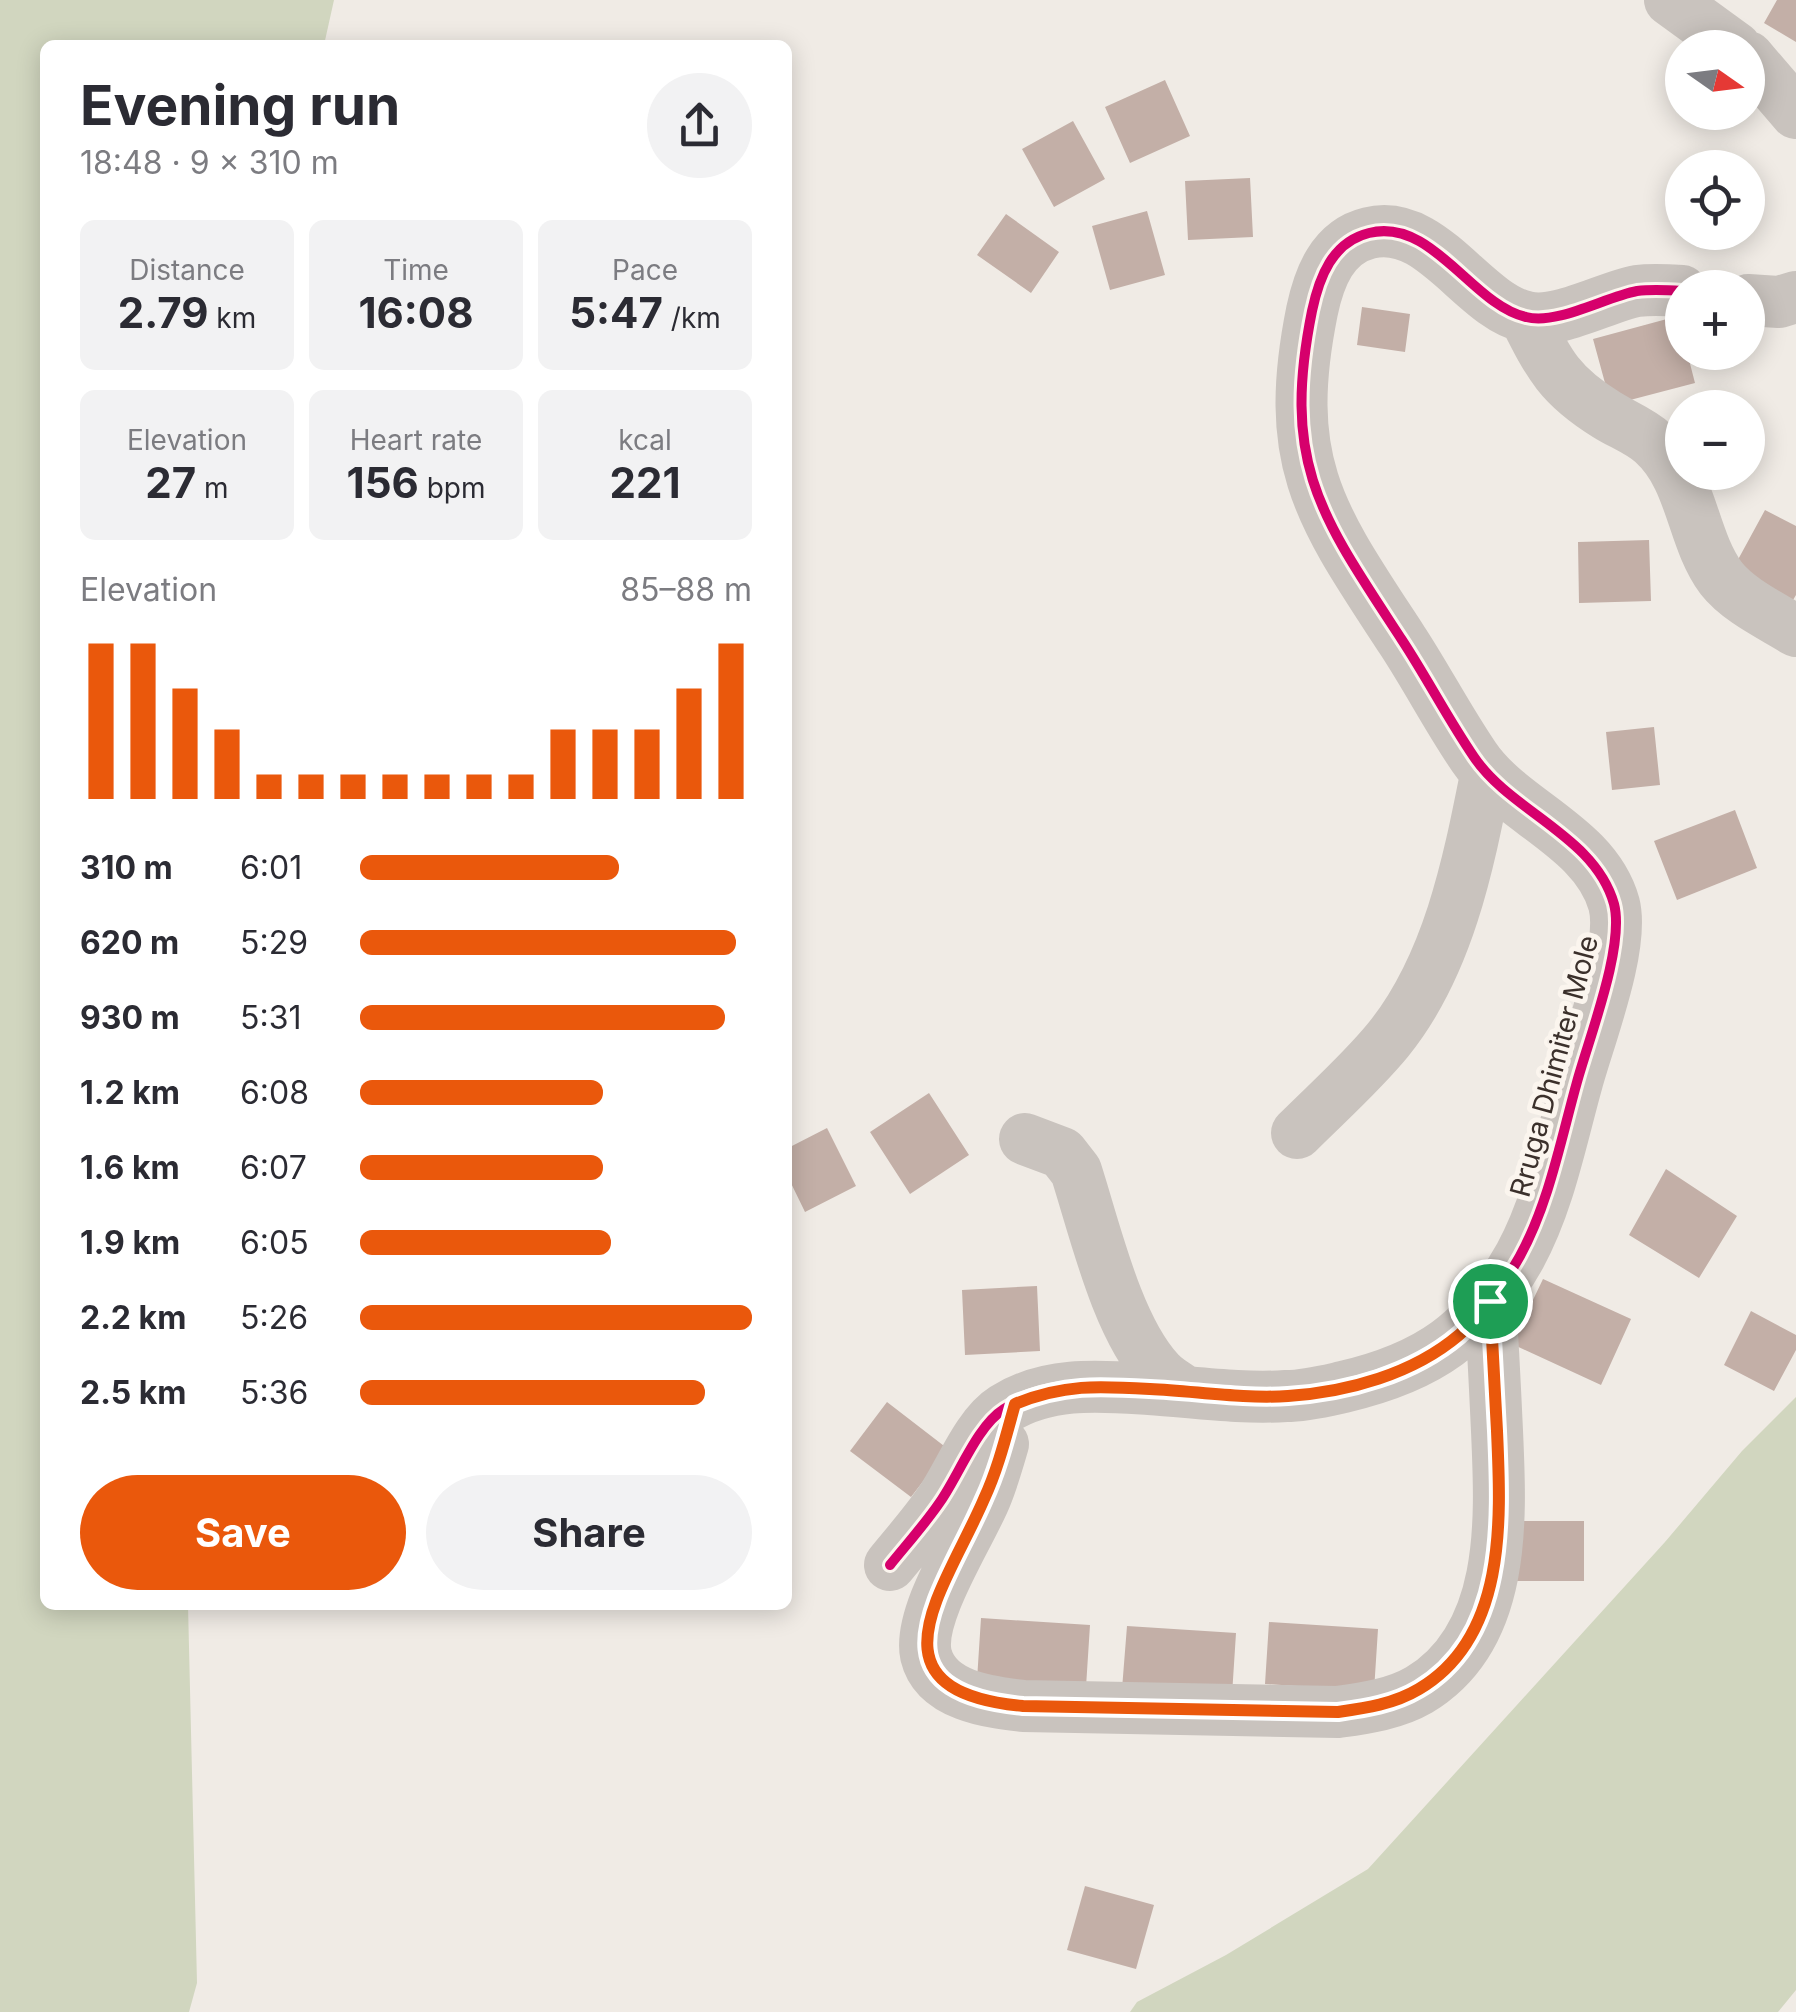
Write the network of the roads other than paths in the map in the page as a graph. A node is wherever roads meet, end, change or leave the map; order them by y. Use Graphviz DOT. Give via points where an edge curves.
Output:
graph roads {
  1 [pos="1670,0"];
  2 [pos="1702,0"];
  3 [pos="1712,30"];
  4 [pos="1724,30"];
  5 [pos="1765,59"];
  6 [pos="1796,64"];
  7 [pos="1765,76"];
  8 [pos="1796,113"];
  9 [pos="1665,291"];
  10 [pos="1796,296"];
  11 [pos="1765,301"];
  12 [pos="1525,318"];
  13 [pos="1796,631"];
  14 [pos="1486,775"];
  15 [pos="1297,1134"];
  16 [pos="1025,1139"];
  17 [pos="1490,1301"];
  18 [pos="1184,1390"];
  19 [pos="1015,1404"];
  20 [pos="890,1564"];
  1 -- 3 [label="street"];
  2 -- 4 [label="street"];
  5 -- 6 [label="street"];
  7 -- 8 [label="street"];
  9 -- 12 [label="street" via="1641,290"];
  10 -- 11 [label="street"];
  12 -- 13 [label="street" via="1549,366 1571,390 1653,443 1689,497 1722,579"];
  12 -- 14 [label="street, Rruga Dhimiter Mole" via="1428,246 1390,232 1367,233 1327,264 1301,383 1304,456 1316,495 1347,556"];
  14 -- 15 [label="street" via="1453,914 1413,1003 1388,1040"];
  14 -- 17 [label="street, Rruga Dhimiter Mole" via="1585,855 1616,910 1603,992 1541,1204 1521,1254"];
  16 -- 18 [label="street" via="1062,1153 1076,1171 1125,1316 1160,1374"];
  17 -- 18 [label="street, Rruga Dhimiter Mole" via="1461,1334 1390,1376 1288,1396"];
  17 -- 19 [label="street" via="1500,1511 1488,1596 1452,1663 1419,1690 1380,1706 1338,1712 1023,1706 987,1702 936,1675 925,1653 939,1594 985,1498"];
  18 -- 19 [label="street, Rruga Dhimiter Mole" via="1096,1385 1047,1391"];
  19 -- 20 [label="street, Rruga Dhimiter Mole" via="983,1430 936,1509"];
}
